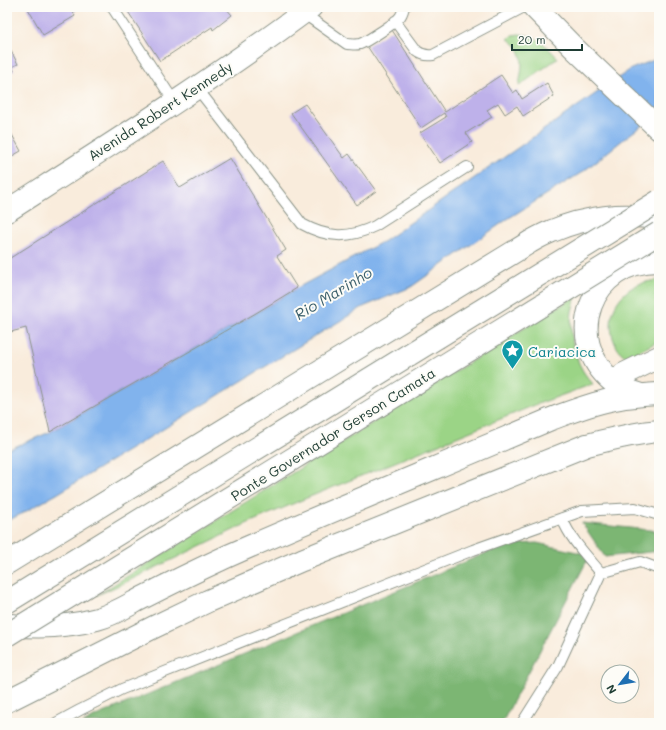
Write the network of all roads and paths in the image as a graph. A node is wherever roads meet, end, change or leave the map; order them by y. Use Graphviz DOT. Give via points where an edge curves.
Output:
graph roads {
  1 [pos="112,7"];
  2 [pos="404,7"];
  3 [pos="524,7"];
  4 [pos="534,7"];
  5 [pos="307,10"];
  6 [pos="396,21"];
  7 [pos="197,88"];
  8 [pos="175,103"];
  9 [pos="659,129"];
  10 [pos="467,167"];
  11 [pos="659,201"];
  12 [pos="7,212"];
  13 [pos="659,219"];
  14 [pos="659,233"];
  15 [pos="659,261"];
  16 [pos="659,357"];
  17 [pos="641,393"];
  18 [pos="659,431"];
  19 [pos="659,516"];
  20 [pos="562,518"];
  21 [pos="7,563"];
  22 [pos="659,568"];
  23 [pos="601,573"];
  24 [pos="7,602"];
  25 [pos="7,624"];
  26 [pos="7,635"];
  27 [pos="7,701"];
  28 [pos="56,723"];
  29 [pos="522,723"];
  1 -- 8 [label="lane"];
  2 -- 6 [label="lane" via="403,13"];
  3 -- 6 [label="lane" via="427,56 416,51"];
  4 -- 9 [label="main road"];
  5 -- 6 [label="lane" via="347,44 359,44"];
  5 -- 7 [label="main road, Avenida Robert Kennedy"];
  7 -- 8 [label="main road, Avenida Robert Kennedy"];
  7 -- 10 [label="lane" via="302,224 320,233 342,236 364,231"];
  8 -- 12 [label="main road, Avenida Robert Kennedy"];
  11 -- 24 [label="main road, Ponte Governador Gerson Camata, bridge"];
  13 -- 21 [label="main road" via="626,216 601,218 552,230"];
  14 -- 26 [label="main road, Ponte Governador Gerson Camata, bridge"];
  15 -- 17 [label="main road" via="640,263 615,273 597,293 587,318 589,346 594,360 614,383"];
  16 -- 17 [label="main road" via="624,374 623,377"];
  17 -- 25 [label="main road" via="580,408 551,419 282,532 98,618 53,627"];
  18 -- 27 [label="main road" via="617,437 587,445 302,560 99,654"];
  19 -- 20 [label="lane" via="635,508 582,511"];
  20 -- 23 [label="lane" via="576,543"];
  20 -- 28 [label="lane" via="473,550 122,689"];
  22 -- 23 [label="lane" via="640,562"];
  23 -- 29 [label="lane" via="558,666"];
}
